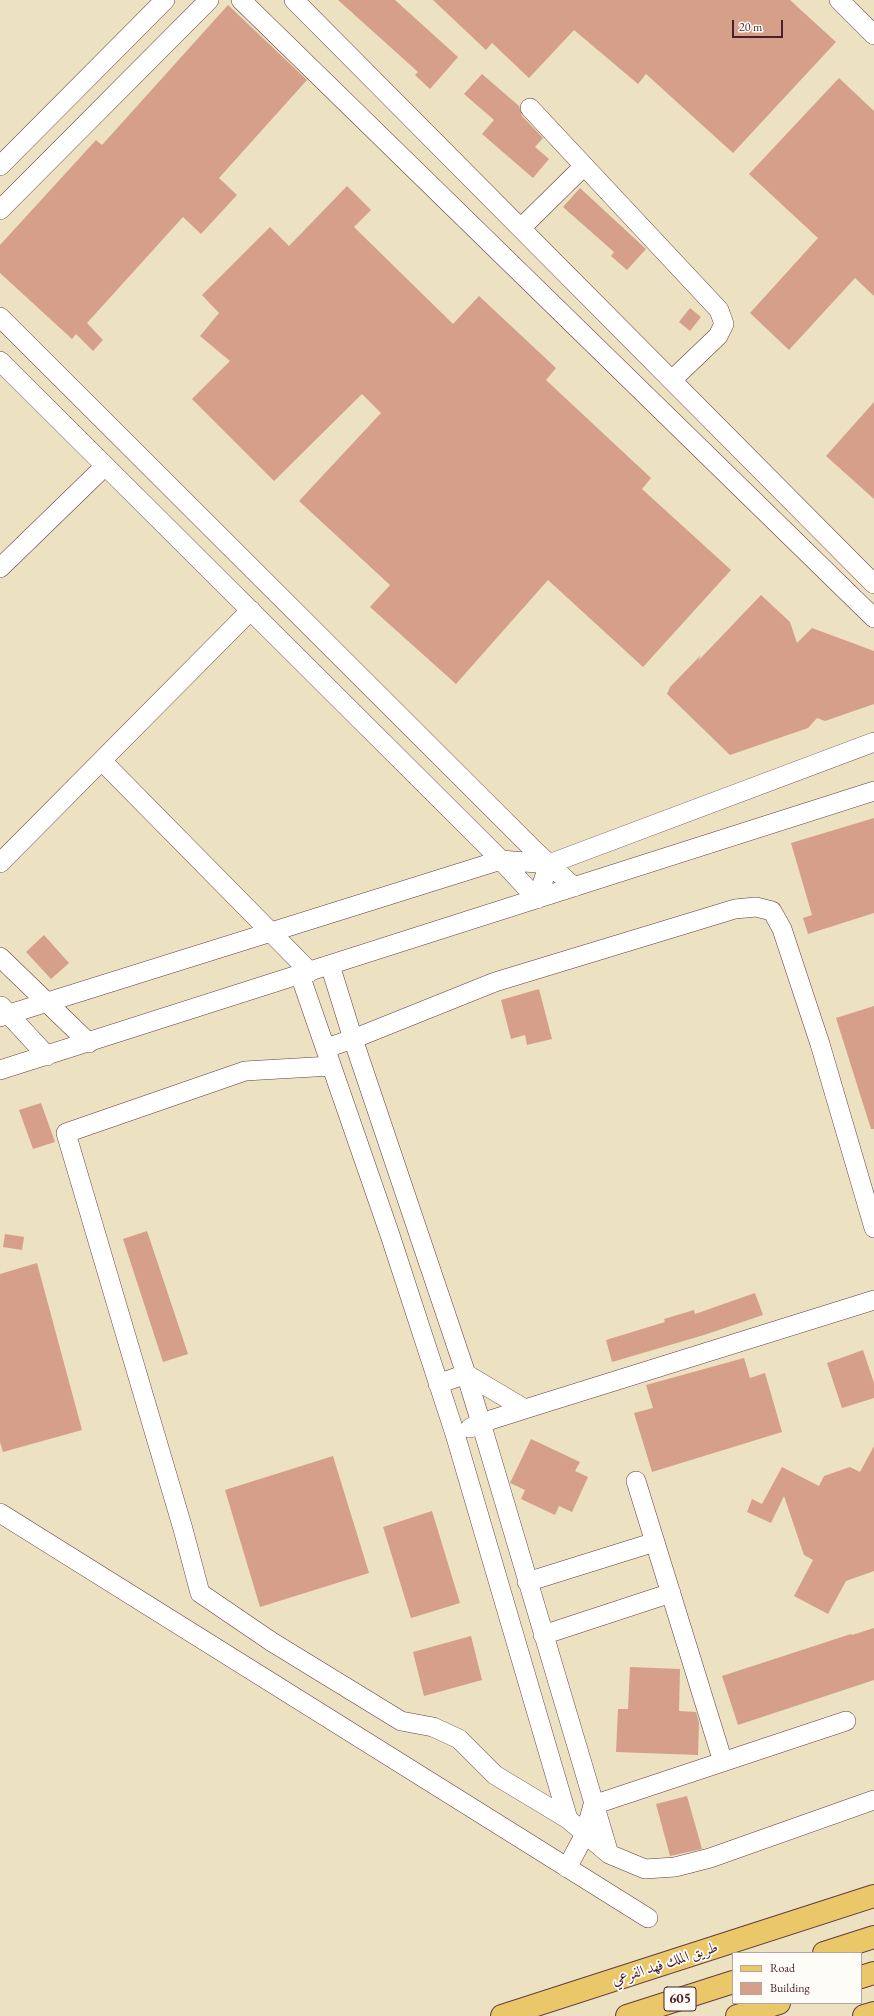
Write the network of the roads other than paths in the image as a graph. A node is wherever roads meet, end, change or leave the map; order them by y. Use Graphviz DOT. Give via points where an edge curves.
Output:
graph roads {
  1 [pos="166,0"];
  2 [pos="209,0"];
  3 [pos="241,0"];
  4 [pos="294,0"];
  5 [pos="839,0"];
  6 [pos="874,35"];
  7 [pos="530,108"];
  8 [pos="0,166"];
  9 [pos="584,166"];
  10 [pos="0,210"];
  11 [pos="521,228"];
  12 [pos="0,317"];
  13 [pos="0,361"];
  14 [pos="672,380"];
  15 [pos="105,466"];
  16 [pos="0,568"];
  17 [pos="874,584"];
  18 [pos="251,610"];
  19 [pos="874,618"];
  20 [pos="874,742"];
  21 [pos="102,760"];
  22 [pos="874,791"];
  23 [pos="501,860"];
  24 [pos="0,863"];
  25 [pos="549,864"];
  26 [pos="574,887"];
  27 [pos="537,899"];
  28 [pos="270,932"];
  29 [pos="0,957"];
  30 [pos="330,965"];
  31 [pos="305,974"];
  32 [pos="45,1002"];
  33 [pos="3,1012"];
  34 [pos="353,1039"];
  35 [pos="89,1043"];
  36 [pos="326,1048"];
  37 [pos="47,1056"];
  38 [pos="331,1066"];
  39 [pos="0,1070"];
  40 [pos="415,1225"];
  41 [pos="874,1228"];
  42 [pos="390,1235"];
  43 [pos="874,1300"];
  44 [pos="466,1374"];
  45 [pos="438,1384"];
  46 [pos="525,1409"];
  47 [pos="481,1423"];
  48 [pos="455,1434"];
  49 [pos="636,1481"];
  50 [pos="0,1513"];
  51 [pos="655,1542"];
  52 [pos="527,1582"];
  53 [pos="671,1593"];
  54 [pos="541,1626"];
  55 [pos="511,1627"];
  56 [pos="846,1721"];
  57 [pos="723,1762"];
  58 [pos="874,1800"];
  59 [pos="593,1805"];
  60 [pos="568,1819"];
  61 [pos="585,1834"];
  62 [pos="609,1854"];
  63 [pos="567,1868"];
  64 [pos="874,1896"];
  65 [pos="648,1918"];
  66 [pos="874,1937"];
  67 [pos="827,1952"];
  68 [pos="874,1973"];
  69 [pos="862,1977"];
  70 [pos="732,1982"];
  71 [pos="776,2004"];
  72 [pos="874,2013"];
  73 [pos="502,2016"];
  74 [pos="627,2016"];
  75 [pos="737,2016"];
  76 [pos="864,2016"];
  1 -- 8 [label="street"];
  2 -- 10 [label="street"];
  3 -- 19 [label="street"];
  4 -- 11 [label="street"];
  5 -- 6 [label="street"];
  7 -- 9 [label="street"];
  9 -- 11 [label="street"];
  9 -- 14 [label="street" via="718,310 724,324 718,336"];
  11 -- 14 [label="street"];
  12 -- 25 [label="street"];
  13 -- 15 [label="street"];
  14 -- 17 [label="street"];
  15 -- 16 [label="street"];
  15 -- 18 [label="street"];
  18 -- 21 [label="street"];
  18 -- 23 [label="street"];
  20 -- 25 [label="street"];
  21 -- 24 [label="street"];
  21 -- 28 [label="street"];
  22 -- 26 [label="street"];
  23 -- 25 [label="street"];
  23 -- 27 [label="street"];
  23 -- 28 [label="street"];
  25 -- 26 [label="street"];
  25 -- 27 [label="street"];
  26 -- 27 [label="street"];
  27 -- 30 [label="street"];
  28 -- 31 [label="street"];
  28 -- 32 [label="street"];
  29 -- 32 [label="street"];
  30 -- 31 [label="street"];
  30 -- 34 [label="street"];
  31 -- 35 [label="street"];
  31 -- 36 [label="street"];
  32 -- 33 [label="street"];
  32 -- 35 [label="street"];
  33 -- 37 [label="street"];
  34 -- 36 [label="street"];
  34 -- 40 [label="street"];
  34 -- 41 [label="street" via="503,980 735,909 756,907 772,911 782,929 817,1037"];
  35 -- 37 [label="street"];
  36 -- 38 [label="street"];
  37 -- 39 [label="street"];
  38 -- 42 [label="street"];
  38 -- 60 [label="street" via="245,1071 66,1133 200,1593 272,1642 401,1721 433,1727 459,1739 495,1775"];
  40 -- 42 [label="street"];
  40 -- 44 [label="street"];
  42 -- 45 [label="street"];
  43 -- 46 [label="street"];
  44 -- 45 [label="street"];
  44 -- 46 [label="street"];
  44 -- 47 [label="street"];
  45 -- 48 [label="street"];
  46 -- 47 [label="street"];
  47 -- 48 [label="street"];
  47 -- 52 [label="street"];
  48 -- 55 [label="street"];
  49 -- 51 [label="street"];
  50 -- 63 [label="street"];
  51 -- 52 [label="street"];
  51 -- 53 [label="street"];
  52 -- 54 [label="street"];
  53 -- 54 [label="street"];
  53 -- 57 [label="street"];
  54 -- 55 [label="street"];
  54 -- 59 [label="street"];
  55 -- 60 [label="street"];
  56 -- 57 [label="street"];
  57 -- 59 [label="street"];
  58 -- 62 [label="street" via="710,1858 675,1867 645,1869"];
  59 -- 61 [label="street"];
  59 -- 62 [label="street"];
  60 -- 61 [label="street"];
  61 -- 62 [label="street"];
  61 -- 63 [label="street"];
  63 -- 65 [label="street"];
  64 -- 73 [label="main road, طريق الملك فهد الفرعي"];
  66 -- 67 [label="main road"];
  68 -- 69 [label="main road"];
  70 -- 74 [label="main road, 605"];
  71 -- 75 [label="main road"];
  72 -- 76 [label="main road"];
}
